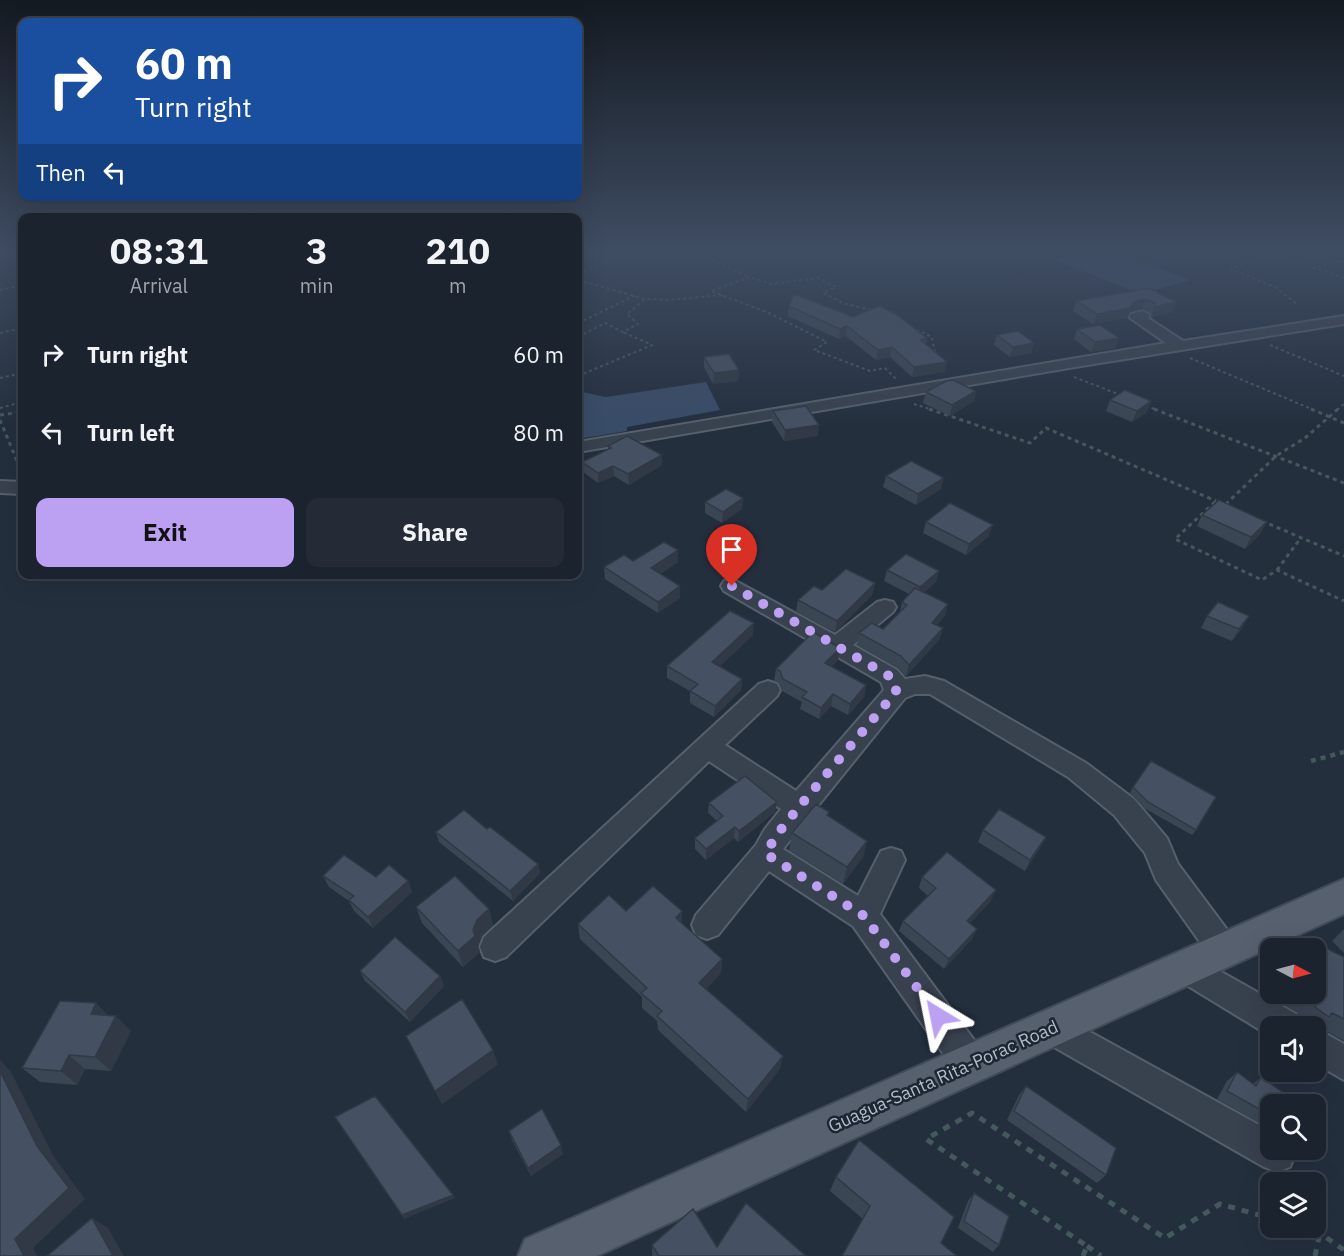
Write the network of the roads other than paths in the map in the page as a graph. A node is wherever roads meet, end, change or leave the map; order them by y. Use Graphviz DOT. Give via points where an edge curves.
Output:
graph roads {
  1 [pos="1133,317"];
  2 [pos="1344,320"];
  3 [pos="1182,351"];
  4 [pos="582,446"];
  5 [pos="0,487"];
  6 [pos="18,488"];
  7 [pos="732,586"];
  8 [pos="885,607"];
  9 [pos="837,646"];
  10 [pos="768,690"];
  11 [pos="896,692"];
  12 [pos="707,746"];
  13 [pos="799,807"];
  14 [pos="766,854"];
  15 [pos="891,860"];
  16 [pos="1344,896"];
  17 [pos="864,916"];
  18 [pos="707,925"];
  19 [pos="495,947"];
  20 [pos="1224,950"];
  21 [pos="1186,967"];
  22 [pos="1267,1016"];
  23 [pos="1052,1027"];
  24 [pos="1326,1052"];
  25 [pos="1344,1063"];
  26 [pos="971,1064"];
  27 [pos="1260,1144"];
  28 [pos="571,1251"];
  1 -- 3 [label="street"];
  2 -- 3 [label="street"];
  3 -- 4 [label="street" via="1019,371"];
  5 -- 6 [label="street"];
  7 -- 9 [label="street"];
  8 -- 9 [label="street"];
  9 -- 11 [label="street" via="889,676 896,684"];
  10 -- 12 [label="street"];
  11 -- 13 [label="street"];
  11 -- 20 [label="street" via="909,685 936,687 1077,770 1124,807 1157,847 1166,871"];
  12 -- 13 [label="street"];
  12 -- 19 [label="street"];
  13 -- 14 [label="street"];
  14 -- 17 [label="street"];
  14 -- 18 [label="street"];
  15 -- 17 [label="street"];
  16 -- 20 [label="main road, Guagua-Santa Rita-Porac Road"];
  17 -- 26 [label="street"];
  20 -- 21 [label="main road, Guagua-Santa Rita-Porac Road"];
  21 -- 22 [label="street"];
  21 -- 23 [label="main road, Guagua-Santa Rita-Porac Road"];
  23 -- 26 [label="main road, Guagua-Santa Rita-Porac Road"];
  23 -- 27 [label="street"];
  24 -- 25 [label="street"];
  26 -- 28 [label="main road, Guagua-Santa Rita-Porac Road"];
}
